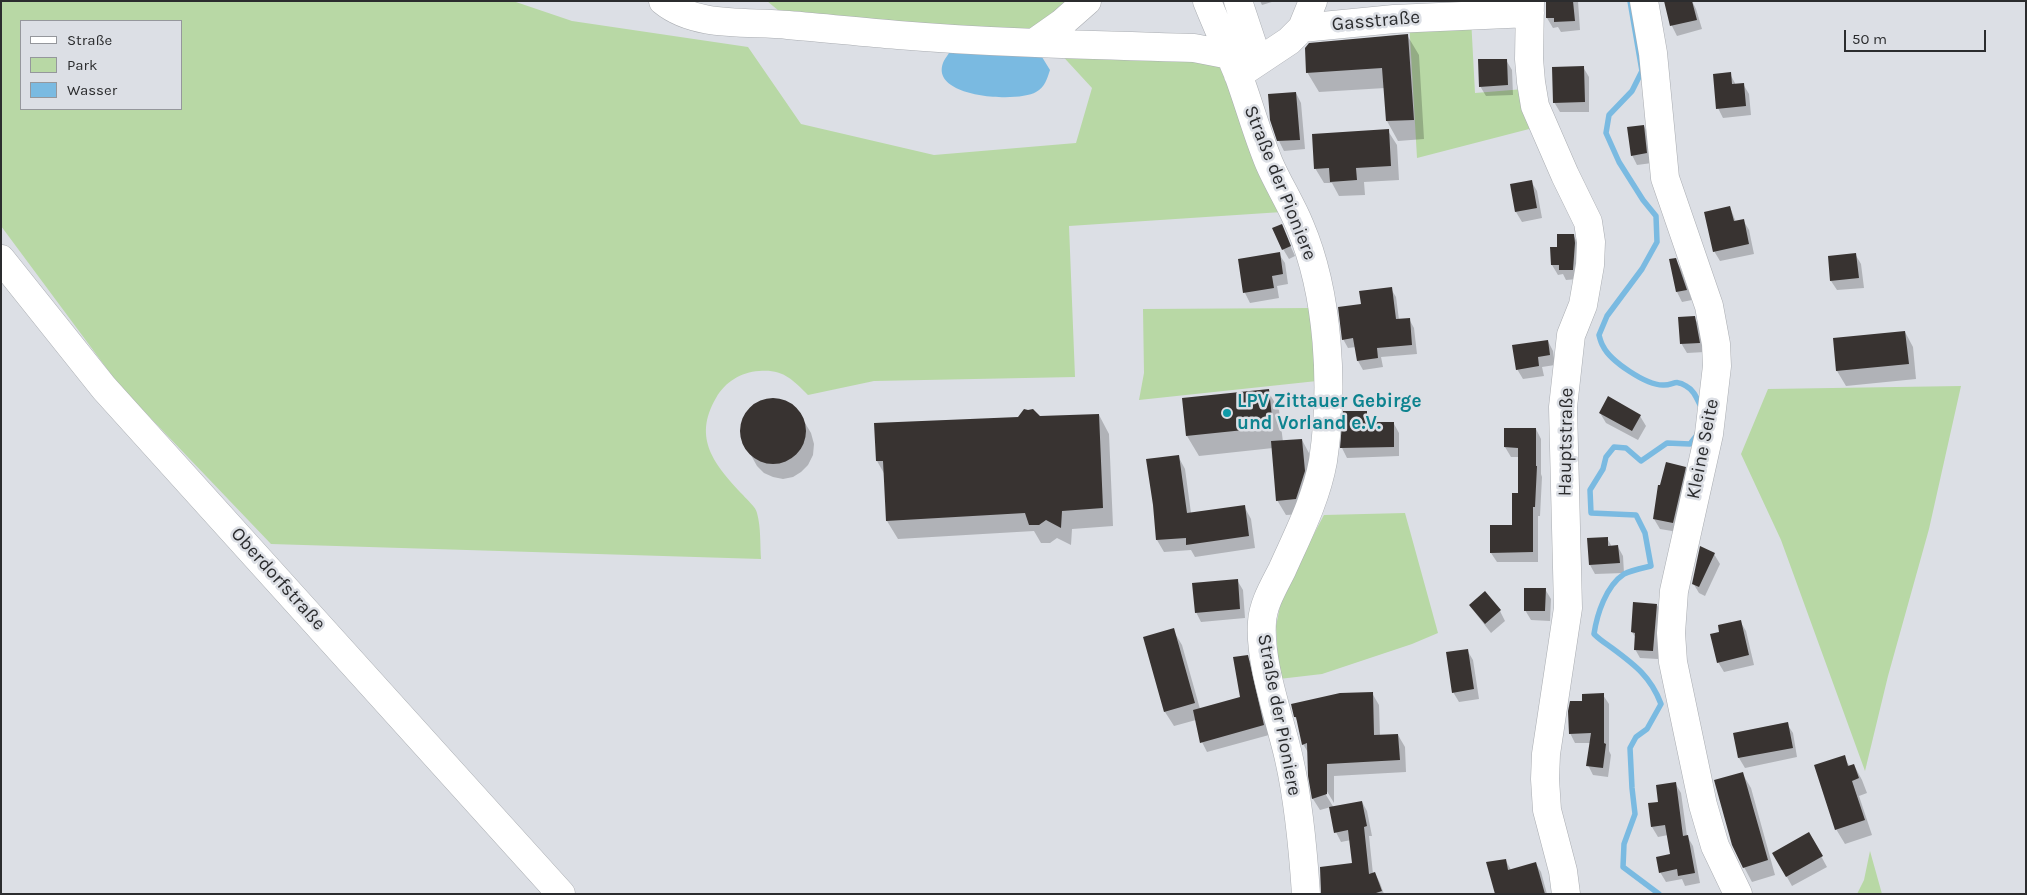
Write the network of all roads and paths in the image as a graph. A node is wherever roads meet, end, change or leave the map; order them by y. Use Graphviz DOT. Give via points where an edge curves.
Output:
graph roads {
  1 [pos="663,1"];
  2 [pos="1087,1"];
  3 [pos="1206,1"];
  4 [pos="1238,1"];
  5 [pos="1313,1"];
  6 [pos="1644,1"];
  7 [pos="1530,7"];
  8 [pos="1302,28"];
  9 [pos="1035,42"];
  10 [pos="1242,64"];
  11 [pos="1,259"];
  12 [pos="561,894"];
  13 [pos="1306,894"];
  14 [pos="1566,894"];
  15 [pos="1738,894"];
  1 -- 9 [label="street" via="688,14 710,20"];
  2 -- 9 [label="street"];
  3 -- 10 [label="street, Straße der Pioniere"];
  4 -- 10 [label="street"];
  5 -- 8 [label="street"];
  6 -- 15 [label="street, Kleine Seite" via="1653,53 1665,178 1709,306 1716,344 1709,434 1674,590 1673,662 1703,804 1715,846"];
  7 -- 8 [label="street, Gasstraße"];
  7 -- 14 [label="street, Hauptstraße" via="1529,59 1535,106 1588,222 1591,242 1583,305 1571,335 1563,406 1568,608 1545,779 1547,810"];
  8 -- 10 [label="street" via="1289,41"];
  9 -- 10 [label="street" via="1194,48"];
  10 -- 13 [label="street, Straße der Pioniere" via="1269,163 1300,225 1310,256 1326,334 1329,396 1318,482 1262,620 1271,688 1291,770 1303,845"];
  11 -- 12 [label="street, Oberdorfstraße" via="104,388"];
}
